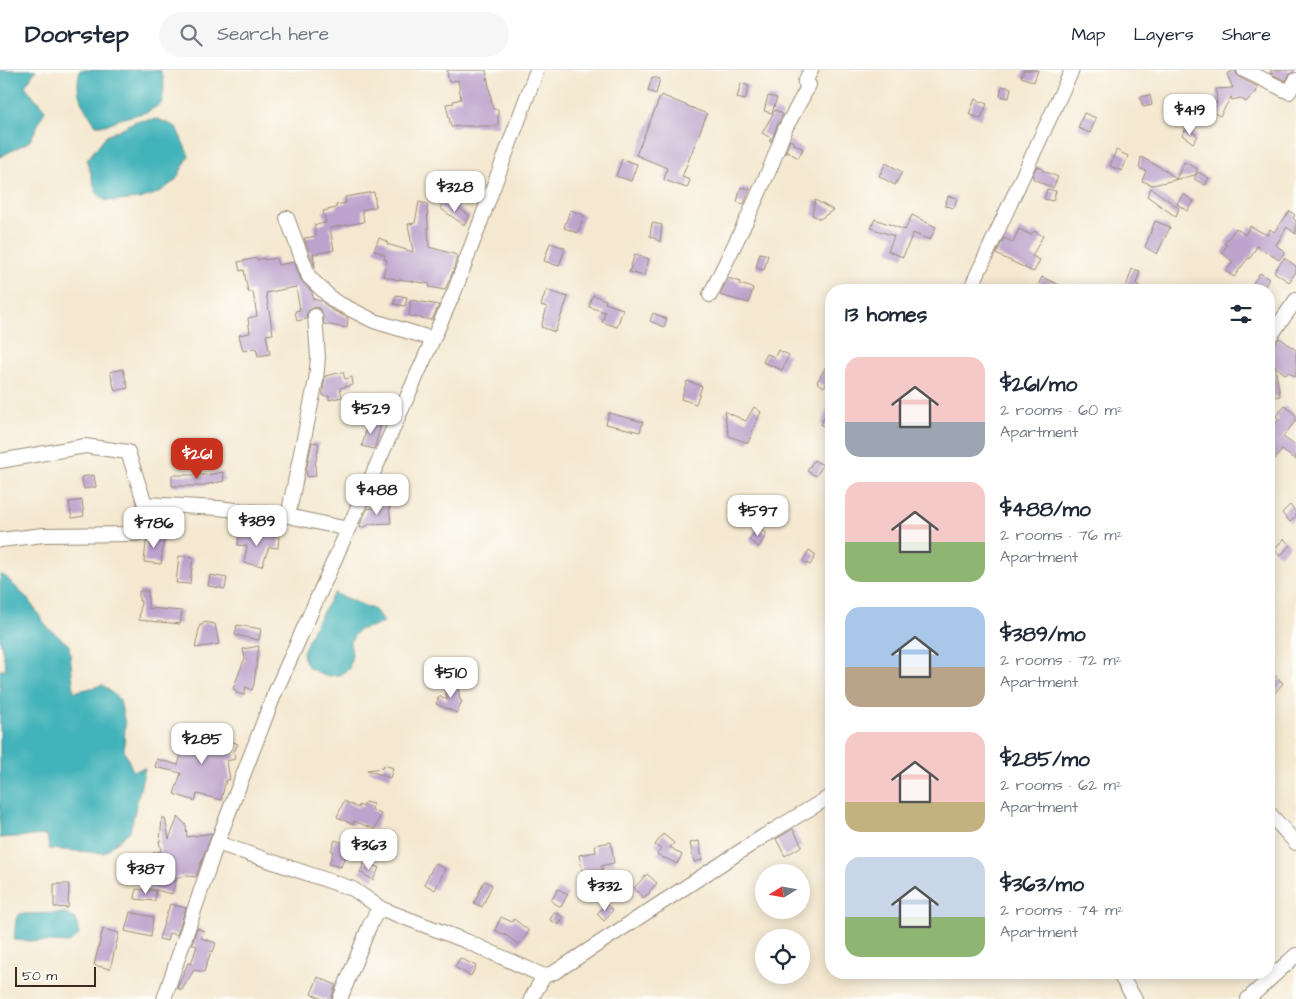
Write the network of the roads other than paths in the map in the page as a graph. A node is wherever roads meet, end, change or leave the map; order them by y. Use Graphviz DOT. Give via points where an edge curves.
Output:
graph roads {
  1 [pos="537,70"];
  2 [pos="811,70"];
  3 [pos="1072,70"];
  4 [pos="1244,70"];
  5 [pos="1296,80"];
  6 [pos="287,218"];
  7 [pos="973,284"];
  8 [pos="710,295"];
  9 [pos="1296,300"];
  10 [pos="315,316"];
  11 [pos="1275,330"];
  12 [pos="433,339"];
  13 [pos="0,462"];
  14 [pos="145,504"];
  15 [pos="288,516"];
  16 [pos="348,528"];
  17 [pos="0,540"];
  18 [pos="825,800"];
  19 [pos="1275,820"];
  20 [pos="217,843"];
  21 [pos="1296,843"];
  22 [pos="382,909"];
  23 [pos="1296,955"];
  24 [pos="1275,974"];
  25 [pos="544,976"];
  26 [pos="1122,979"];
  27 [pos="1270,979"];
  28 [pos="164,999"];
  29 [pos="340,999"];
  30 [pos="531,999"];
  31 [pos="1135,999"];
  32 [pos="1248,999"];
  1 -- 12 [label="street"];
  2 -- 8 [label="street" via="805,82 809,85 785,129 756,200"];
  3 -- 7 [label="street"];
  4 -- 5 [label="street" via="1289,92"];
  6 -- 12 [label="street" via="309,277 334,301 374,321"];
  9 -- 11 [label="street"];
  10 -- 15 [label="street" via="316,380"];
  12 -- 16 [label="street"];
  13 -- 14 [label="street" via="84,446 128,452"];
  14 -- 15 [label="street"];
  14 -- 17 [label="street" via="136,534 44,535"];
  15 -- 16 [label="street"];
  16 -- 20 [label="street" via="274,695"];
  18 -- 25 [label="street"];
  19 -- 21 [label="street"];
  20 -- 22 [label="street" via="353,889"];
  20 -- 28 [label="street"];
  22 -- 25 [label="street" via="466,941"];
  22 -- 29 [label="street" via="369,927"];
  23 -- 24 [label="street"];
  25 -- 30 [label="street"];
  26 -- 31 [label="street"];
  27 -- 32 [label="street"];
}
